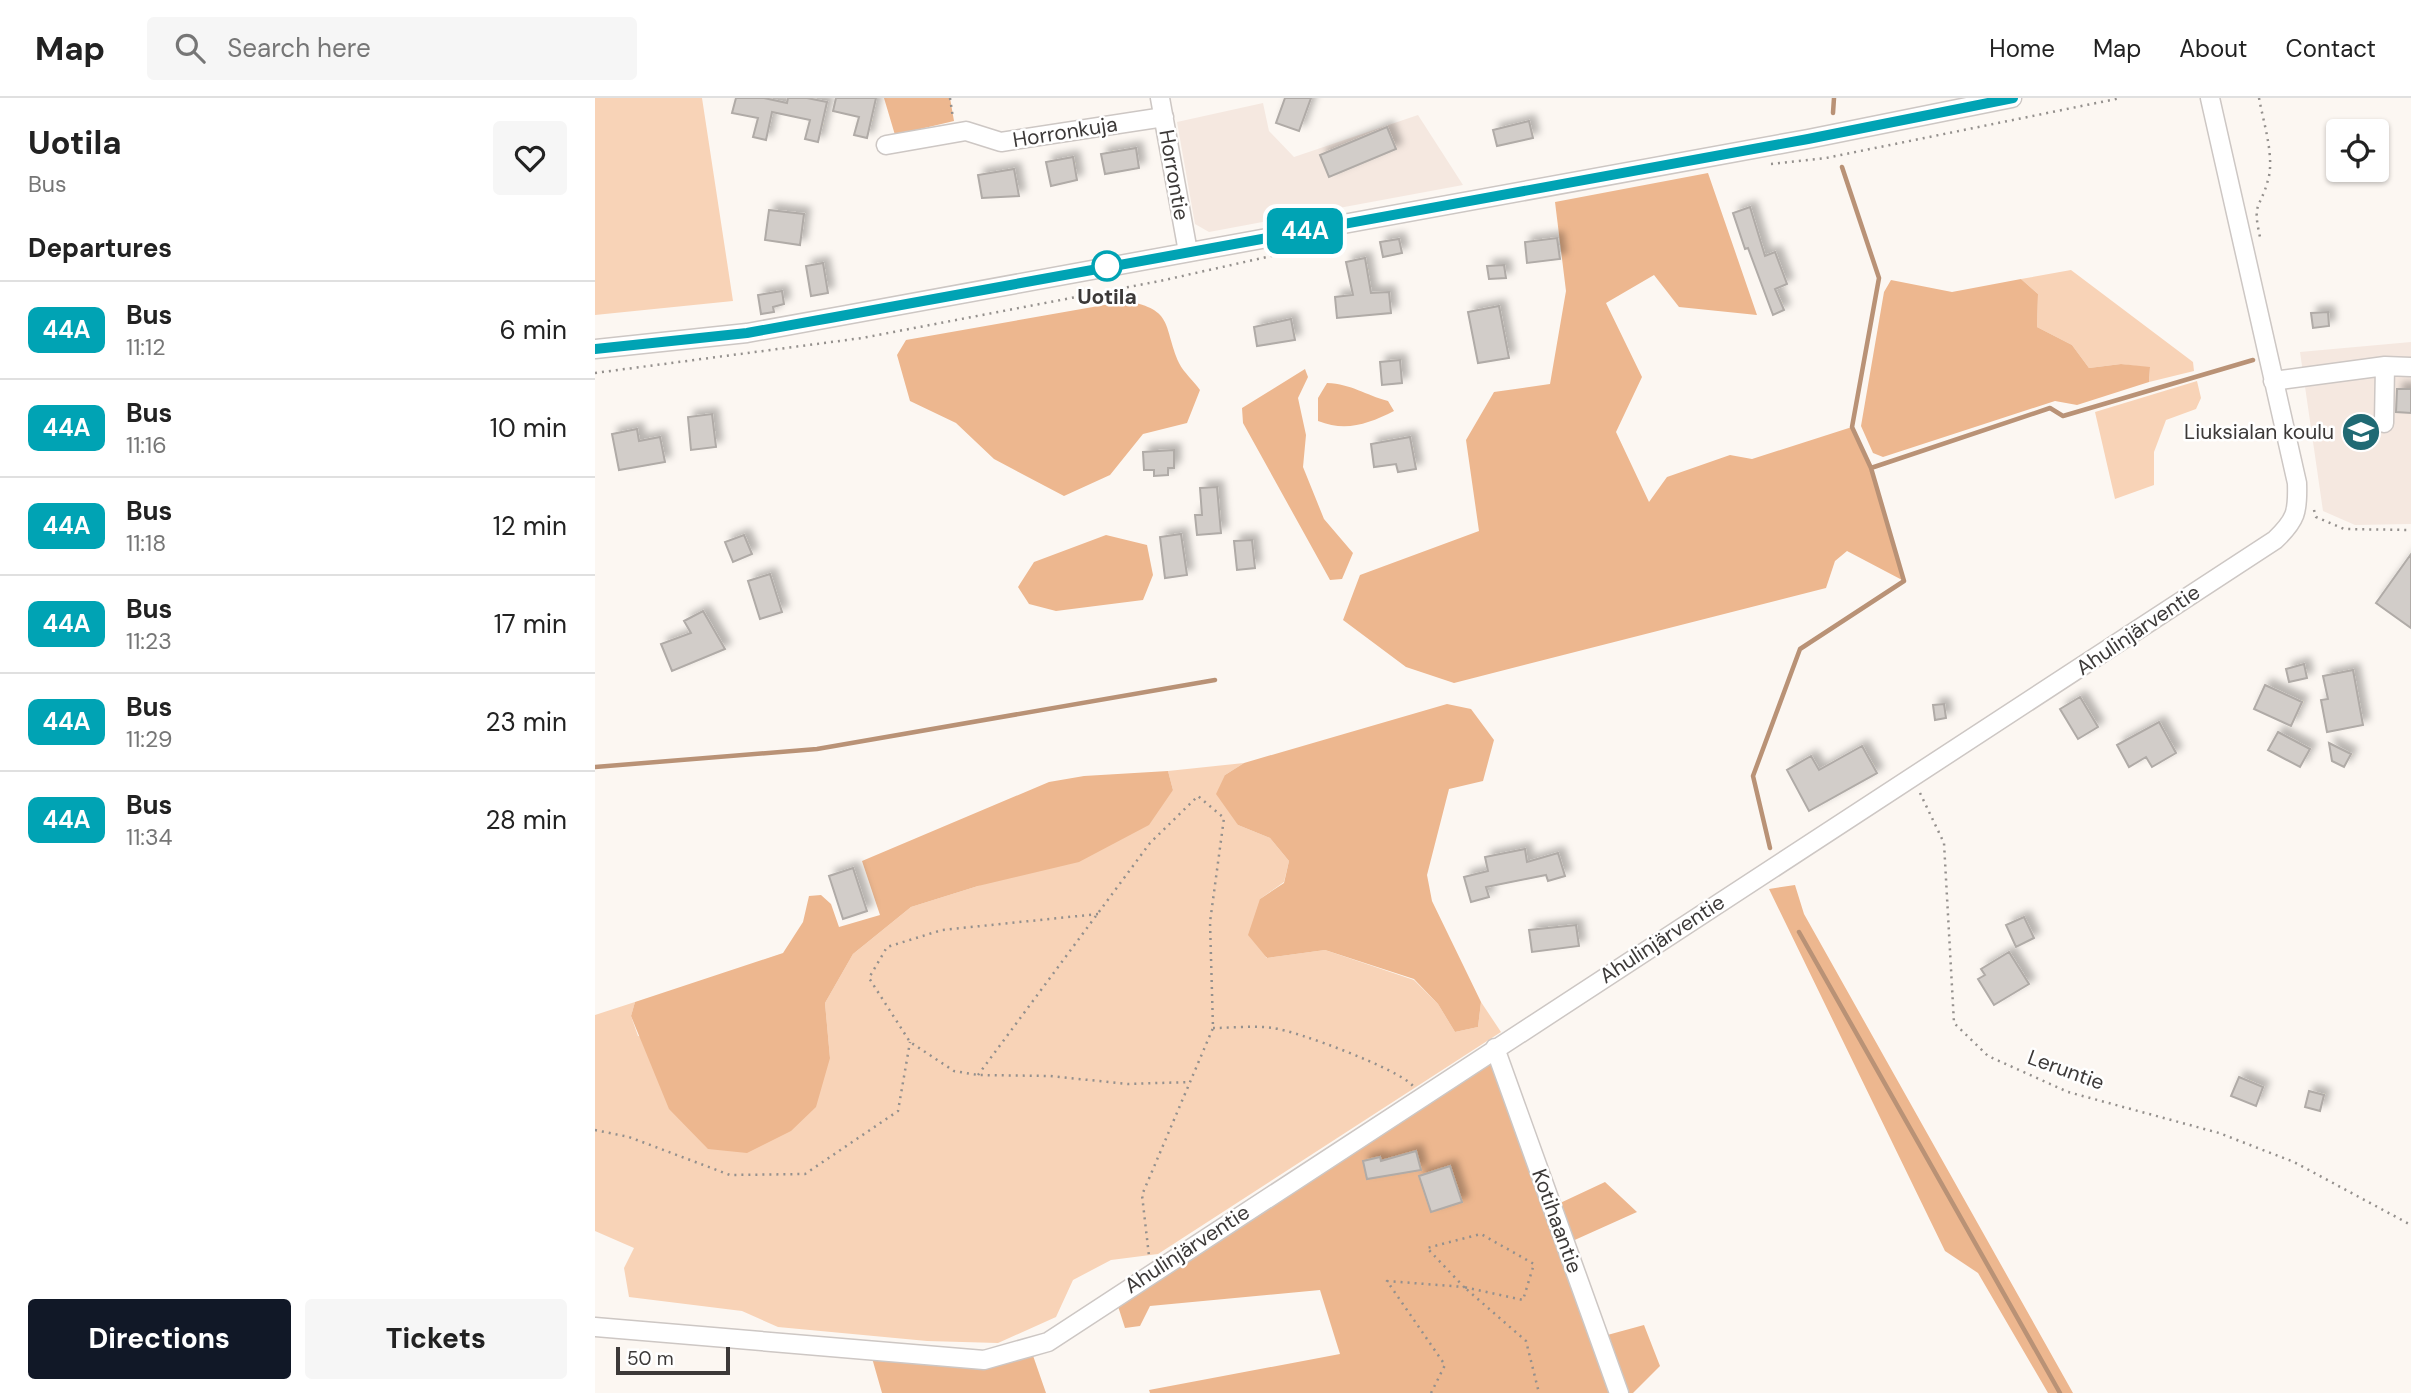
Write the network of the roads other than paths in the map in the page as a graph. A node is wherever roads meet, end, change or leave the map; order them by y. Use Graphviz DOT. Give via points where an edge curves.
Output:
graph roads {
  1 [pos="1160,98"];
  2 [pos="2013,98"];
  3 [pos="2210,98"];
  4 [pos="1164,117"];
  5 [pos="886,145"];
  6 [pos="1188,252"];
  7 [pos="595,349"];
  8 [pos="2385,366"];
  9 [pos="2411,367"];
  10 [pos="2273,381"];
  11 [pos="2384,423"];
  12 [pos="1495,1048"];
  13 [pos="595,1327"];
  14 [pos="1619,1393"];
  1 -- 4 [label="street, Horrontie"];
  2 -- 6 [label="street"];
  3 -- 10 [label="street"];
  4 -- 5 [label="street, Horronkuja" via="1001,142 966,131"];
  4 -- 6 [label="street, Horrontie"];
  6 -- 7 [label="street" via="747,333"];
  8 -- 9 [label="street"];
  8 -- 10 [label="street"];
  8 -- 11 [label="street"];
  10 -- 12 [label="street, Ahulinjärventie" via="2298,501 2293,523 2275,540"];
  12 -- 13 [label="street, Ahulinjärventie" via="1048,1342 984,1360"];
  12 -- 14 [label="street, Kotihaantie"];
}
